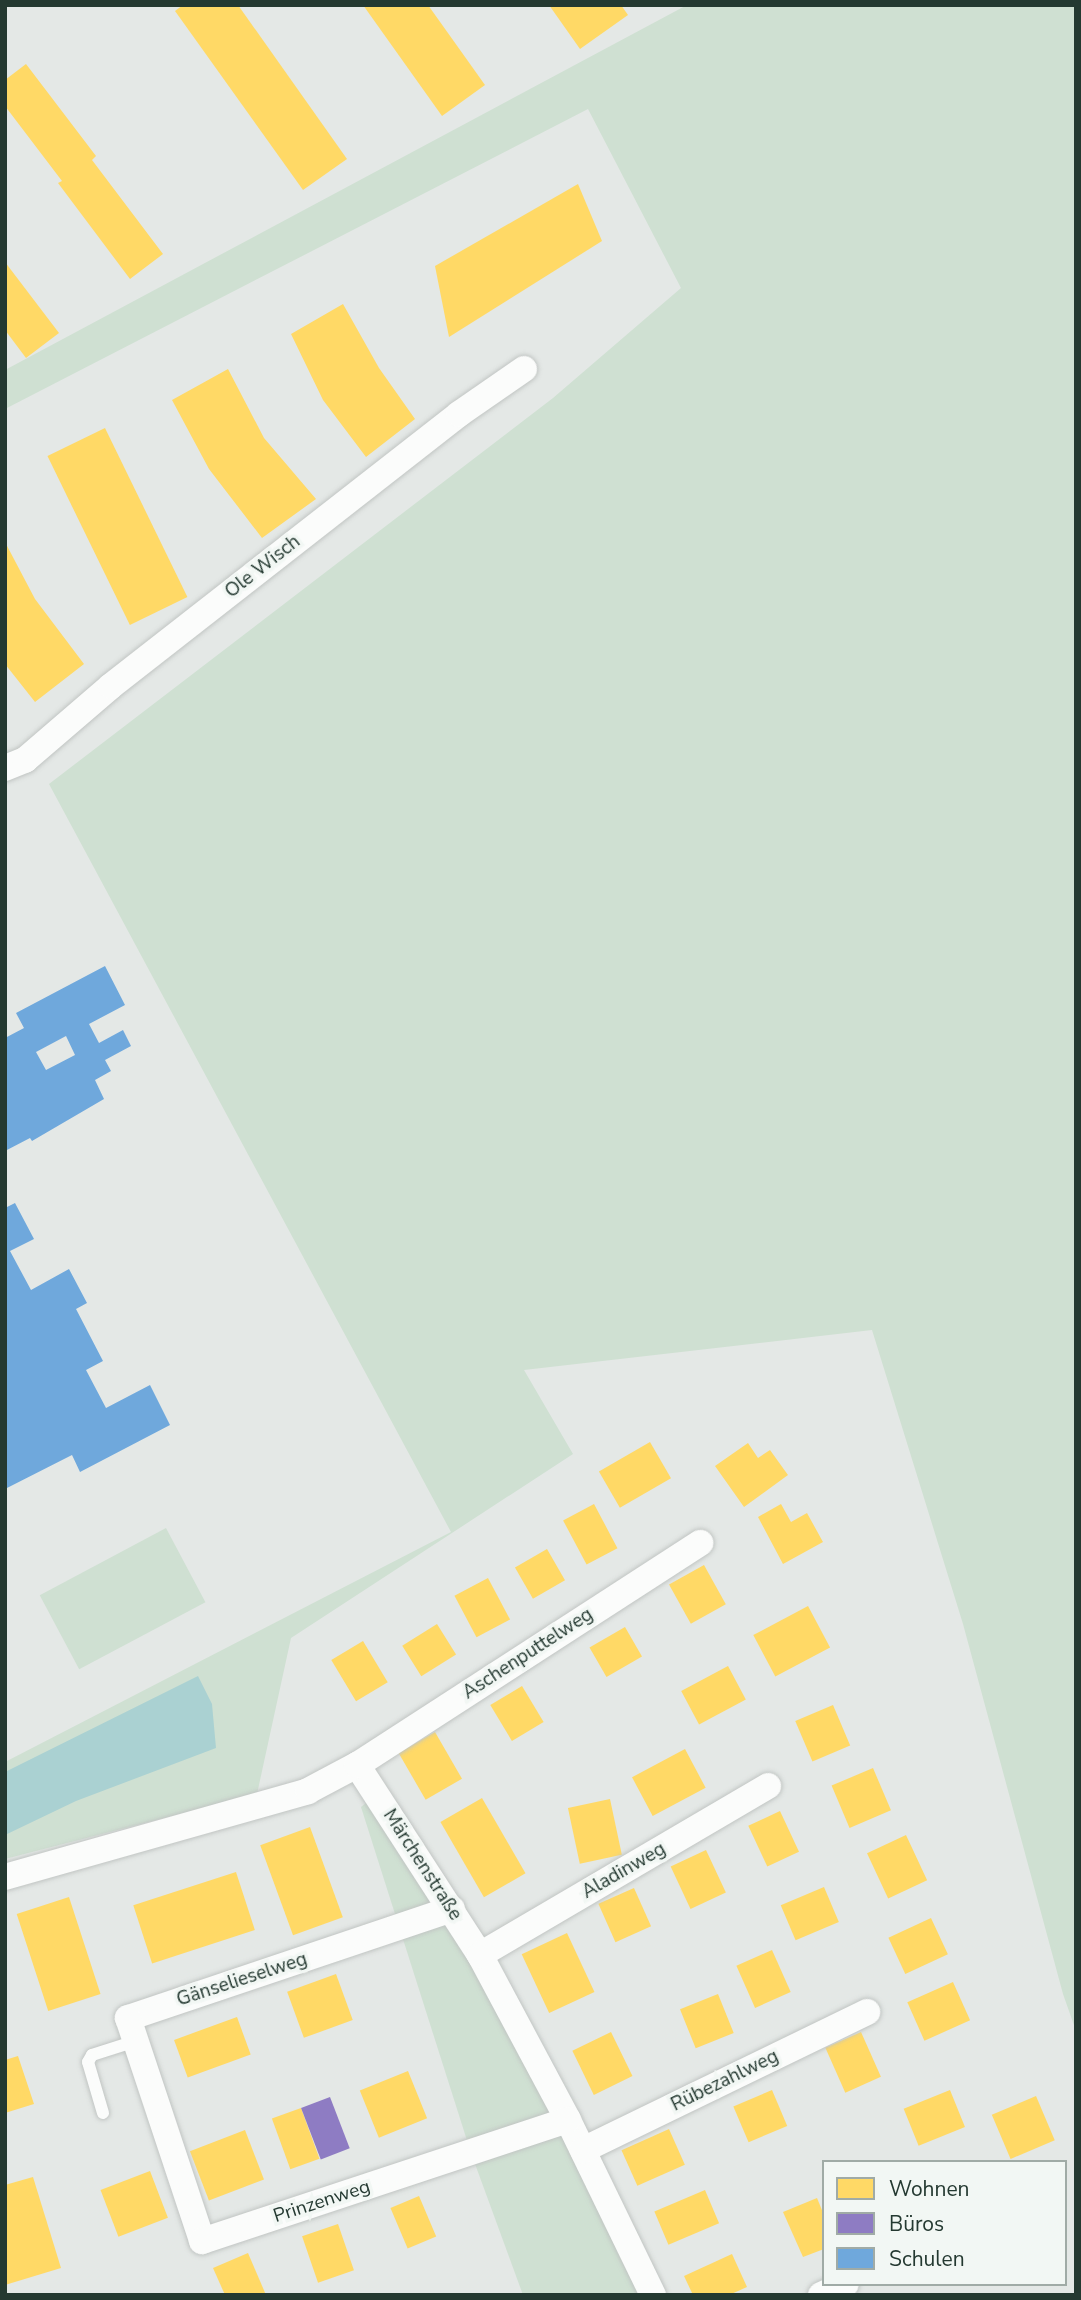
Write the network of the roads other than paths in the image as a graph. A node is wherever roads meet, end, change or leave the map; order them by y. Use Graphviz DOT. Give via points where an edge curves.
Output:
graph roads {
  1 [pos="524,369"];
  2 [pos="5,768"];
  3 [pos="700,1543"];
  4 [pos="357,1765"];
  5 [pos="768,1786"];
  6 [pos="5,1877"];
  7 [pos="452,1909"];
  8 [pos="480,1955"];
  9 [pos="867,2012"];
  10 [pos="136,2041"];
  11 [pos="103,2113"];
  12 [pos="159,2115"];
  13 [pos="568,2120"];
  14 [pos="583,2150"];
  15 [pos="841,2286"];
  16 [pos="653,2295"];
  17 [pos="821,2295"];
  1 -- 2 [label="street, Ole Wisch" via="459,414 111,685 25,760"];
  3 -- 4 [label="street, Aschenputtelweg"];
  4 -- 6 [label="street" via="308,1791"];
  4 -- 7 [label="street, Märchenstraße"];
  5 -- 8 [label="street, Aladinweg"];
  7 -- 8 [label="street, Märchenstraße"];
  7 -- 10 [label="street, Gänselieselweg" via="128,2018"];
  8 -- 13 [label="street, Märchenstraße"];
  9 -- 14 [label="street, Rübezahlweg"];
  10 -- 11 [label="lane" via="92,2054 88,2062"];
  10 -- 12 [label="street, Gänselieselweg"];
  12 -- 13 [label="street, Prinzenweg" via="202,2241"];
  13 -- 14 [label="street, Märchenstraße"];
  14 -- 16 [label="street, Märchenstraße"];
  15 -- 17 [label="street"];
}
